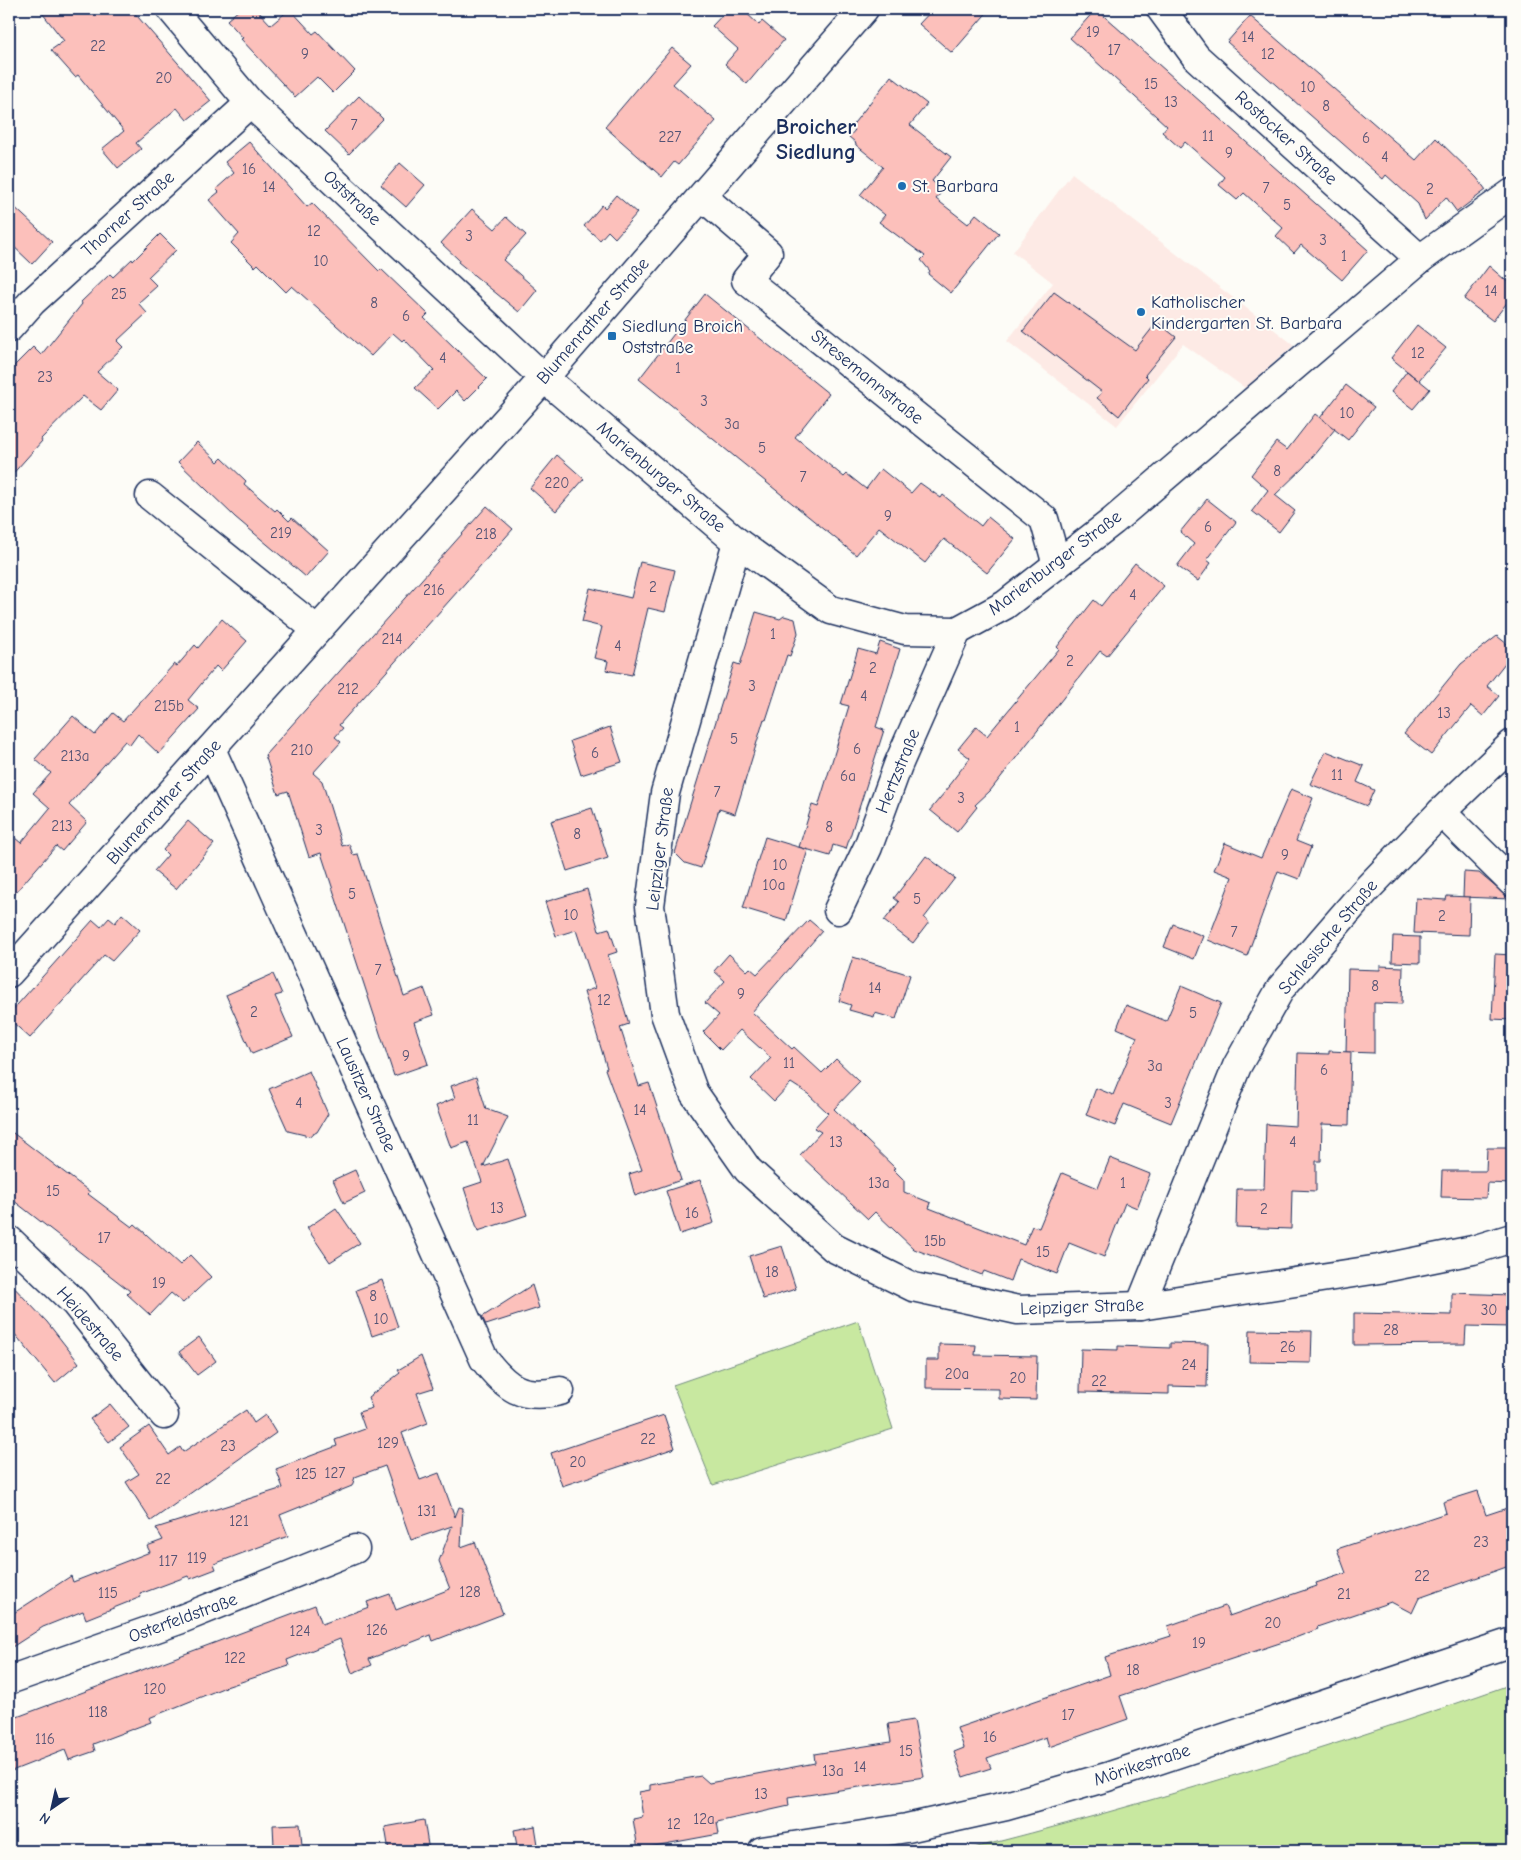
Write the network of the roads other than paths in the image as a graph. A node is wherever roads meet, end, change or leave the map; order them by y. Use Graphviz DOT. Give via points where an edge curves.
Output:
graph roads {
  1 [pos="171,9"];
  2 [pos="864,9"];
  3 [pos="1161,9"];
  4 [pos="250,102"];
  5 [pos="1512,193"];
  6 [pos="703,197"];
  7 [pos="1420,259"];
  8 [pos="9,328"];
  9 [pos="544,378"];
  10 [pos="150,496"];
  11 [pos="737,542"];
  12 [pos="1057,565"];
  13 [pos="317,630"];
  14 [pos="957,631"];
  15 [pos="1512,744"];
  16 [pos="211,749"];
  17 [pos="1440,812"];
  18 [pos="1512,882"];
  19 [pos="838,910"];
  20 [pos="9,973"];
  21 [pos="1512,1238"];
  22 [pos="9,1240"];
  23 [pos="1140,1306"];
  24 [pos="560,1391"];
  25 [pos="164,1415"];
  26 [pos="355,1549"];
  27 [pos="1512,1642"];
  28 [pos="9,1680"];
  29 [pos="762,1851"];
  1 -- 4 [label="street, Oststraße"];
  2 -- 6 [label="street, Blumenrather Straße"];
  3 -- 7 [label="street, Rostocker Straße" via="1196,56"];
  4 -- 8 [label="street, Thorner Straße" via="32,302"];
  4 -- 9 [label="street, Oststraße"];
  5 -- 7 [label="street, Marienburger Straße"];
  6 -- 9 [label="street, Blumenrather Straße"];
  6 -- 12 [label="street, Stresemannstraße" via="768,253 746,280 1044,519"];
  7 -- 12 [label="street, Marienburger Straße"];
  9 -- 11 [label="street, Marienburger Straße"];
  9 -- 13 [label="street, Blumenrather Straße"];
  10 -- 13 [label="street"];
  11 -- 14 [label="street, Marienburger Straße" via="831,610 905,630"];
  11 -- 23 [label="street, Leipziger Straße" via="665,792 650,906 665,1014 694,1093 748,1170 834,1248 913,1286 1018,1310"];
  12 -- 14 [label="street, Marienburger Straße" via="1005,604"];
  13 -- 16 [label="street, Blumenrather Straße"];
  14 -- 19 [label="street, Hertzstraße" via="898,765 868,847"];
  15 -- 17 [label="street, Schlesische Straße"];
  16 -- 20 [label="street, Blumenrather Straße"];
  16 -- 24 [label="street, Lausitzer Straße" via="484,1359 507,1386 527,1394 544,1395"];
  17 -- 18 [label="street"];
  17 -- 23 [label="street, Schlesische Straße" via="1365,891 1281,988 1237,1066"];
  21 -- 23 [label="street, Leipziger Straße" via="1473,1250 1379,1269"];
  22 -- 25 [label="street, Heidestraße" via="75,1302"];
  26 -- 28 [label="street, Osterfeldstraße" via="179,1620"];
  27 -- 29 [label="street, Mörikestraße" via="1107,1777 1006,1806 907,1828"];
}
